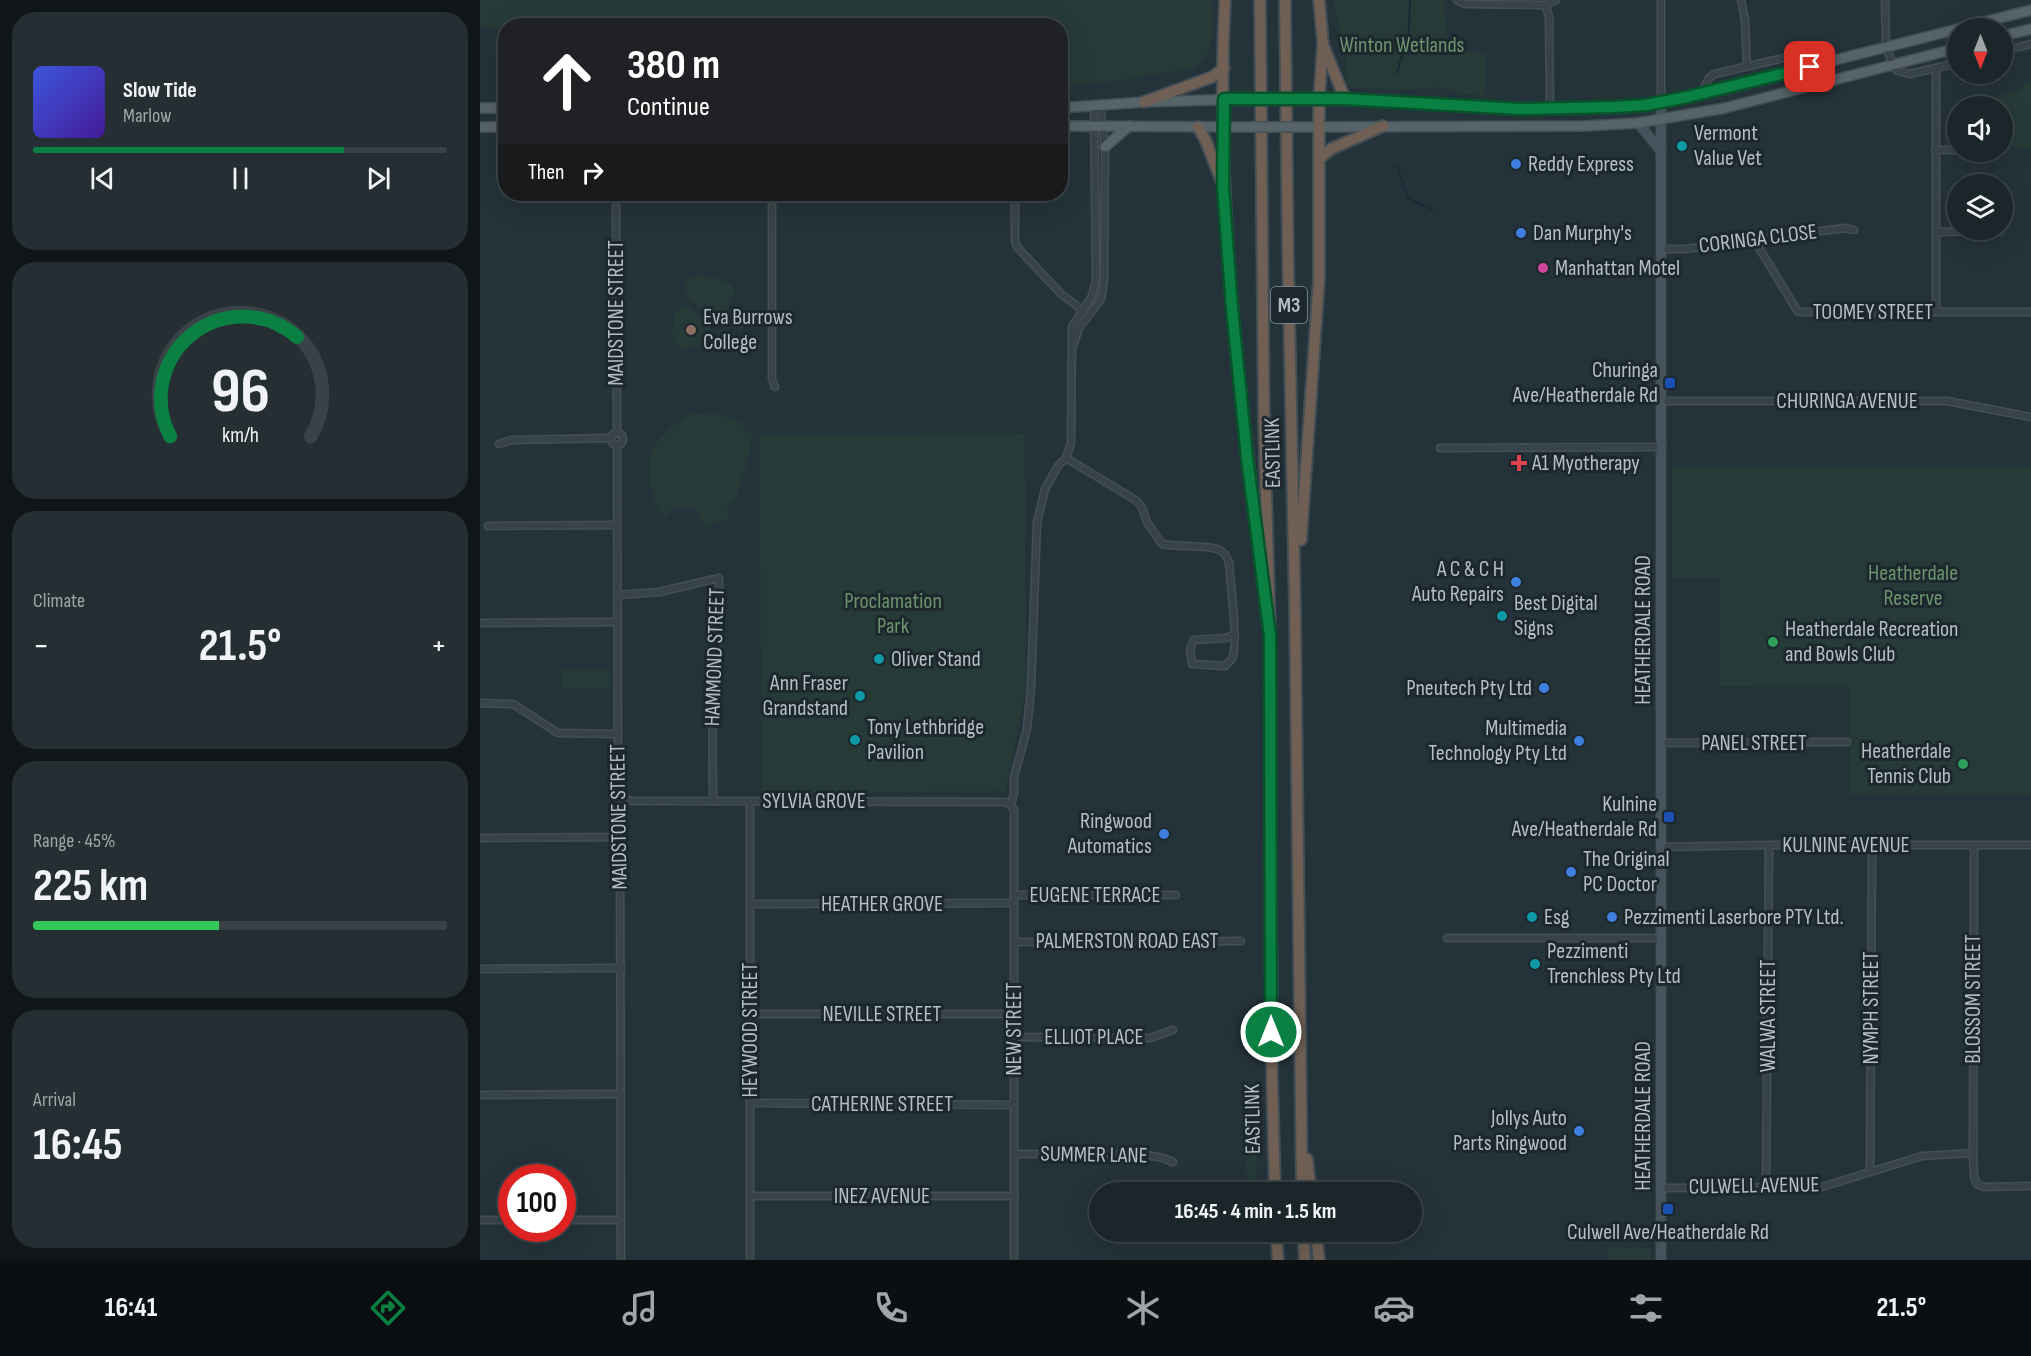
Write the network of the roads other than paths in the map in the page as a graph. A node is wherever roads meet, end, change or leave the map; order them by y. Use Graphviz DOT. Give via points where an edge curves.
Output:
graph roads {
  1 [pos="1225,0"];
  2 [pos="1260,0"];
  3 [pos="1285,0"];
  4 [pos="1319,0"];
  5 [pos="1457,0"];
  6 [pos="1556,0"];
  7 [pos="1662,0"];
  8 [pos="1741,0"];
  9 [pos="1885,0"];
  10 [pos="1545,5"];
  11 [pos="2031,10"];
  12 [pos="2001,18"];
  13 [pos="2031,29"];
  14 [pos="1947,32"];
  15 [pos="2013,33"];
  16 [pos="1323,44"];
  17 [pos="2031,44"];
  18 [pos="1886,48"];
  19 [pos="2013,48"];
  20 [pos="1947,51"];
  21 [pos="1832,61"];
  22 [pos="1892,64"];
  23 [pos="1947,66"];
  24 [pos="1747,67"];
  25 [pos="1224,68"];
  26 [pos="1936,69"];
  27 [pos="1700,94"];
  28 [pos="1224,99"];
  29 [pos="1319,99"];
  30 [pos="1345,99"];
  31 [pos="1144,102"];
  32 [pos="1661,102"];
  33 [pos="1097,105"];
  34 [pos="1068,107"];
  35 [pos="480,108"];
  36 [pos="498,108"];
  37 [pos="1550,109"];
  38 [pos="1661,120"];
  39 [pos="1638,123"];
  40 [pos="1068,126"];
  41 [pos="1100,126"];
  42 [pos="1129,126"];
  43 [pos="1198,126"];
  44 [pos="1224,126"];
  45 [pos="1383,126"];
  46 [pos="480,127"];
  47 [pos="498,127"];
  48 [pos="1319,127"];
  49 [pos="1105,147"];
  50 [pos="1935,150"];
  51 [pos="1947,150"];
  52 [pos="1661,152"];
  53 [pos="1320,158"];
  54 [pos="1223,186"];
  55 [pos="616,201"];
  56 [pos="772,201"];
  57 [pos="1015,201"];
  58 [pos="1854,230"];
  59 [pos="1936,232"];
  60 [pos="1947,232"];
  61 [pos="1756,240"];
  62 [pos="1662,249"];
  63 [pos="1936,312"];
  64 [pos="2031,312"];
  65 [pos="1085,313"];
  66 [pos="775,387"];
  67 [pos="1662,401"];
  68 [pos="2031,417"];
  69 [pos="617,433"];
  70 [pos="610,438"];
  71 [pos="499,444"];
  72 [pos="616,445"];
  73 [pos="1662,447"];
  74 [pos="1440,448"];
  75 [pos="1066,458"];
  76 [pos="617,525"];
  77 [pos="488,526"];
  78 [pos="617,595"];
  79 [pos="1295,609"];
  80 [pos="618,622"];
  81 [pos="480,623"];
  82 [pos="1234,634"];
  83 [pos="1270,636"];
  84 [pos="480,703"];
  85 [pos="618,734"];
  86 [pos="1847,742"];
  87 [pos="1661,743"];
  88 [pos="624,799"];
  89 [pos="713,801"];
  90 [pos="750,801"];
  91 [pos="1008,804"];
  92 [pos="620,837"];
  93 [pos="480,838"];
  94 [pos="1769,845"];
  95 [pos="1872,845"];
  96 [pos="1974,845"];
  97 [pos="2031,845"];
  98 [pos="1661,847"];
  99 [pos="1014,895"];
  100 [pos="1176,895"];
  101 [pos="1014,903"];
  102 [pos="750,904"];
  103 [pos="1447,938"];
  104 [pos="1661,938"];
  105 [pos="1240,941"];
  106 [pos="1014,942"];
  107 [pos="621,968"];
  108 [pos="480,969"];
  109 [pos="749,1014"];
  110 [pos="1014,1014"];
  111 [pos="1173,1030"];
  112 [pos="1014,1037"];
  113 [pos="621,1094"];
  114 [pos="480,1095"];
  115 [pos="750,1103"];
  116 [pos="1014,1105"];
  117 [pos="1301,1108"];
  118 [pos="1014,1154"];
  119 [pos="1973,1154"];
  120 [pos="1173,1162"];
  121 [pos="1870,1171"];
  122 [pos="1275,1182"];
  123 [pos="1302,1182"];
  124 [pos="1310,1182"];
  125 [pos="2031,1186"];
  126 [pos="1766,1187"];
  127 [pos="1661,1188"];
  128 [pos="750,1196"];
  129 [pos="1014,1196"];
  130 [pos="480,1220"];
  131 [pos="498,1220"];
  132 [pos="576,1220"];
  133 [pos="621,1220"];
  134 [pos="1277,1242"];
  135 [pos="1304,1242"];
  136 [pos="1317,1242"];
  137 [pos="621,1260"];
  138 [pos="750,1260"];
  139 [pos="1014,1260"];
  140 [pos="1278,1260"];
  141 [pos="1305,1260"];
  142 [pos="1319,1260"];
  143 [pos="1661,1260"];
  1 -- 25 [label="highway"];
  2 -- 83 [label="highway, EASTLINK / M3"];
  3 -- 79 [label="highway, EASTLINK / M3"];
  4 -- 16 [label="highway"];
  5 -- 10 [label="street" via="1464,4"];
  6 -- 10 [label="street"];
  7 -- 32 [label="street, HEATHERDALE ROAD"];
  8 -- 24 [label="street"];
  9 -- 18 [label="street"];
  10 -- 37 [label="street" via="1549,16"];
  11 -- 12 [label="main road"];
  13 -- 15 [label="main road"];
  14 -- 18 [label="main road"];
  16 -- 29 [label="highway"];
  16 -- 30 [label="highway"];
  17 -- 19 [label="street"];
  18 -- 21 [label="main road"];
  18 -- 22 [label="street"];
  20 -- 22 [label="main road"];
  21 -- 24 [label="street" via="1815,51"];
  21 -- 27 [label="main road"];
  22 -- 26 [label="street" via="1909,74"];
  22 -- 38 [label="main road" via="1725,108"];
  23 -- 26 [label="street"];
  24 -- 27 [label="street" via="1714,74"];
  25 -- 28 [label="highway"];
  25 -- 31 [label="highway" via="1212,77"];
  26 -- 50 [label="street"];
  27 -- 32 [label="main road"];
  28 -- 29 [label="main road, bridge"];
  28 -- 31 [label="main road"];
  28 -- 44 [label="highway"];
  29 -- 30 [label="main road"];
  29 -- 48 [label="highway"];
  30 -- 37 [label="main road"];
  31 -- 33 [label="main road"];
  32 -- 37 [label="main road"];
  32 -- 38 [label="main road, HEATHERDALE ROAD"];
  33 -- 34 [label="main road"];
  33 -- 41 [label="street"];
  35 -- 36 [label="main road"];
  38 -- 39 [label="main road"];
  38 -- 52 [label="main road, HEATHERDALE ROAD"];
  39 -- 45 [label="main road"];
  39 -- 52 [label="main road"];
  40 -- 41 [label="main road"];
  41 -- 42 [label="main road"];
  41 -- 49 [label="street"];
  41 -- 65 [label="street" via="1096,280"];
  42 -- 43 [label="main road"];
  42 -- 49 [label="main road"];
  43 -- 44 [label="main road"];
  43 -- 54 [label="highway"];
  44 -- 48 [label="main road, bridge"];
  44 -- 54 [label="highway"];
  45 -- 48 [label="main road"];
  45 -- 53 [label="highway" via="1331,148"];
  46 -- 47 [label="main road"];
  48 -- 53 [label="highway"];
  49 -- 65 [label="street" via="1104,281 1101,299 1093,312"];
  50 -- 51 [label="street"];
  50 -- 59 [label="street"];
  52 -- 62 [label="main road, HEATHERDALE ROAD"];
  53 -- 79 [label="highway" via="1317,329"];
  54 -- 83 [label="highway" via="1246,446"];
  55 -- 69 [label="street, MAIDSTONE STREET"];
  56 -- 66 [label="street"];
  57 -- 65 [label="street" via="1017,247 1061,294"];
  58 -- 61 [label="street, CORINGA CLOSE"];
  59 -- 60 [label="street"];
  59 -- 63 [label="street"];
  61 -- 62 [label="street, CORINGA CLOSE"];
  61 -- 63 [label="street, TOOMEY STREET" via="1798,312"];
  62 -- 67 [label="main road, HEATHERDALE ROAD"];
  63 -- 64 [label="street, TOOMEY STREET"];
  65 -- 75 [label="street" via="1072,349 1073,428"];
  67 -- 68 [label="street, CHURINGA AVENUE" via="1947,401"];
  67 -- 73 [label="main road, HEATHERDALE ROAD"];
  69 -- 70 [label="street"];
  69 -- 72 [label="street" via="623,439"];
  70 -- 71 [label="street" via="512,440"];
  70 -- 72 [label="street"];
  72 -- 76 [label="street, MAIDSTONE STREET"];
  73 -- 74 [label="street"];
  73 -- 87 [label="main road, HEATHERDALE ROAD"];
  75 -- 82 [label="street" via="1137,501 1162,544 1218,549 1226,555"];
  75 -- 91 [label="street, NEW STREET" via="1045,489 1037,523 1027,729 1014,777 1014,793"];
  76 -- 77 [label="street"];
  76 -- 78 [label="street, MAIDSTONE STREET"];
  78 -- 80 [label="street, MAIDSTONE STREET"];
  78 -- 89 [label="street, HAMMOND STREET" via="659,592 719,578 719,637 712,670"];
  79 -- 117 [label="highway, EASTLINK / M3"];
  80 -- 81 [label="street"];
  80 -- 85 [label="street, MAIDSTONE STREET"];
  82 -- 82 [label="street" via="1194,640 1190,649 1192,664 1225,666 1231,660"];
  83 -- 122 [label="highway, EASTLINK / M3"];
  84 -- 85 [label="street" via="513,704 558,733"];
  85 -- 88 [label="street, MAIDSTONE STREET" via="618,789"];
  86 -- 87 [label="street, PANEL STREET"];
  87 -- 98 [label="main road, HEATHERDALE ROAD"];
  88 -- 89 [label="street, SYLVIA GROVE"];
  88 -- 92 [label="street, MAIDSTONE STREET"];
  89 -- 90 [label="street, SYLVIA GROVE"];
  90 -- 91 [label="street, SYLVIA GROVE"];
  90 -- 102 [label="street, HEYWOOD STREET"];
  91 -- 99 [label="street, NEW STREET" via="1014,810"];
  92 -- 93 [label="street"];
  92 -- 107 [label="street, MAIDSTONE STREET"];
  94 -- 95 [label="street, KULNINE AVENUE"];
  94 -- 98 [label="street, KULNINE AVENUE"];
  94 -- 126 [label="street, WALWA STREET"];
  95 -- 96 [label="street, KULNINE AVENUE"];
  95 -- 121 [label="street, NYMPH STREET"];
  96 -- 97 [label="street, KULNINE AVENUE"];
  96 -- 119 [label="street, BLOSSOM STREET"];
  98 -- 104 [label="main road, HEATHERDALE ROAD"];
  99 -- 100 [label="street, EUGENE TERRACE"];
  99 -- 101 [label="street, NEW STREET"];
  101 -- 102 [label="street, HEATHER GROVE"];
  101 -- 106 [label="street, NEW STREET"];
  102 -- 109 [label="street, HEYWOOD STREET"];
  103 -- 104 [label="street"];
  104 -- 127 [label="main road, HEATHERDALE ROAD"];
  105 -- 106 [label="street, PALMERSTON ROAD EAST"];
  106 -- 110 [label="street, NEW STREET"];
  107 -- 108 [label="street"];
  107 -- 113 [label="street, MAIDSTONE STREET"];
  109 -- 110 [label="street, NEVILLE STREET"];
  109 -- 115 [label="street, HEYWOOD STREET"];
  110 -- 112 [label="street, NEW STREET"];
  111 -- 112 [label="street, ELLIOT PLACE" via="1150,1038"];
  112 -- 116 [label="street, NEW STREET"];
  113 -- 114 [label="street"];
  113 -- 133 [label="street, MAIDSTONE STREET"];
  115 -- 116 [label="street, CATHERINE STREET"];
  115 -- 128 [label="street, HEYWOOD STREET"];
  116 -- 118 [label="street, NEW STREET"];
  117 -- 123 [label="highway, EASTLINK / M3"];
  117 -- 124 [label="highway"];
  118 -- 120 [label="street, SUMMER LANE" via="1141,1154"];
  118 -- 129 [label="street, NEW STREET"];
  119 -- 121 [label="street, CULWELL AVENUE" via="1922,1156"];
  119 -- 125 [label="street" via="1977,1184"];
  121 -- 126 [label="street, CULWELL AVENUE" via="1822,1187"];
  126 -- 127 [label="street, CULWELL AVENUE"];
  127 -- 143 [label="main road, HEATHERDALE ROAD"];
  128 -- 129 [label="street, INEZ AVENUE"];
  128 -- 138 [label="street, HEYWOOD STREET"];
  129 -- 139 [label="street, NEW STREET"];
  130 -- 131 [label="street"];
  132 -- 133 [label="street"];
  133 -- 137 [label="street, MAIDSTONE STREET"];
  134 -- 140 [label="highway"];
  135 -- 141 [label="highway"];
  136 -- 142 [label="highway"];
}
